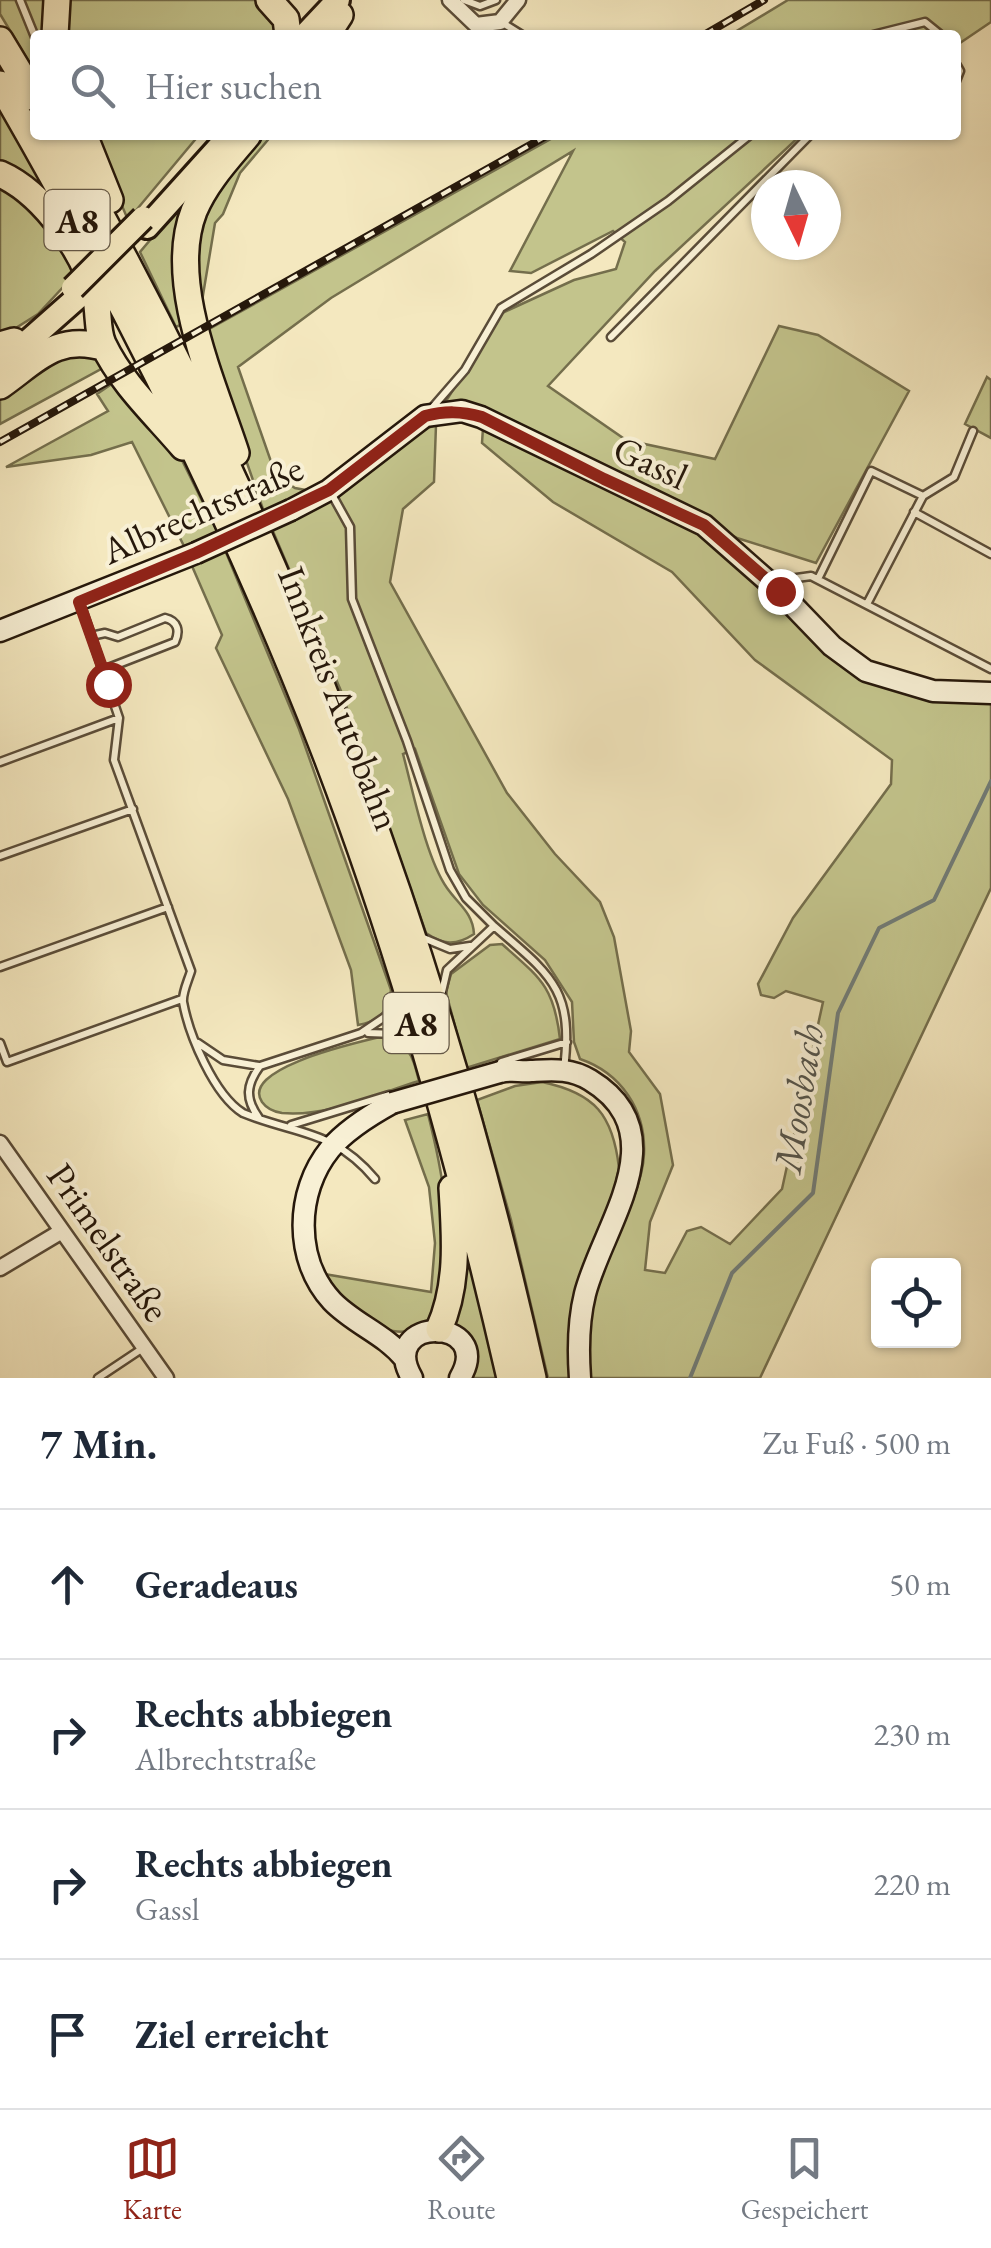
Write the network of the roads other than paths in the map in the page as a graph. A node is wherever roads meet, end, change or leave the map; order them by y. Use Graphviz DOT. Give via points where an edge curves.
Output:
graph roads {
  1 [pos="20,0"];
  2 [pos="57,0"];
  3 [pos="269,0"];
  4 [pos="450,0"];
  5 [pos="464,0"];
  6 [pos="478,0"];
  7 [pos="518,0"];
  8 [pos="492,1"];
  9 [pos="336,17"];
  10 [pos="500,22"];
  11 [pos="32,30"];
  12 [pos="55,30"];
  13 [pos="287,30"];
  14 [pos="314,30"];
  15 [pos="514,30"];
  16 [pos="893,30"];
  17 [pos="934,30"];
  18 [pos="0,40"];
  19 [pos="0,84"];
  20 [pos="30,90"];
  21 [pos="30,138"];
  22 [pos="31,140"];
  23 [pos="59,140"];
  24 [pos="86,140"];
  25 [pos="212,140"];
  26 [pos="225,140"];
  27 [pos="244,140"];
  28 [pos="744,140"];
  29 [pos="805,140"];
  30 [pos="0,174"];
  31 [pos="145,223"];
  32 [pos="129,266"];
  33 [pos="76,292"];
  34 [pos="611,337"];
  35 [pos="4,346"];
  36 [pos="104,348"];
  37 [pos="0,366"];
  38 [pos="0,386"];
  39 [pos="421,419"];
  40 [pos="973,431"];
  41 [pos="207,476"];
  42 [pos="329,490"];
  43 [pos="922,496"];
  44 [pos="914,512"];
  45 [pos="250,517"];
  46 [pos="991,554"];
  47 [pos="818,580"];
  48 [pos="769,582"];
  49 [pos="79,602"];
  50 [pos="867,604"];
  51 [pos="0,631"];
  52 [pos="91,636"];
  53 [pos="991,668"];
  54 [pos="103,670"];
  55 [pos="991,693"];
  56 [pos="119,718"];
  57 [pos="0,762"];
  58 [pos="133,809"];
  59 [pos="0,856"];
  60 [pos="168,906"];
  61 [pos="494,926"];
  62 [pos="411,931"];
  63 [pos="471,946"];
  64 [pos="0,967"];
  65 [pos="401,973"];
  66 [pos="182,999"];
  67 [pos="440,1022"];
  68 [pos="362,1033"];
  69 [pos="0,1042"];
  70 [pos="567,1042"];
  71 [pos="198,1043"];
  72 [pos="424,1052"];
  73 [pos="260,1066"];
  74 [pos="564,1070"];
  75 [pos="501,1073"];
  76 [pos="393,1104"];
  77 [pos="260,1120"];
  78 [pos="290,1125"];
  79 [pos="450,1138"];
  80 [pos="0,1143"];
  81 [pos="334,1144"];
  82 [pos="375,1179"];
  83 [pos="62,1231"];
  84 [pos="0,1268"];
  85 [pos="439,1329"];
  86 [pos="144,1347"];
  87 [pos="408,1365"];
  88 [pos="98,1378"];
  89 [pos="166,1378"];
  90 [pos="460,1378"];
  91 [pos="510,1378"];
  92 [pos="533,1378"];
  93 [pos="580,1378"];
  1 -- 11 [label="lane"];
  2 -- 12 [label="highway"];
  3 -- 13 [label="highway"];
  4 -- 10 [label="street" via="476,25"];
  5 -- 8 [label="lane" via="480,6"];
  6 -- 8 [label="lane"];
  7 -- 10 [label="street"];
  9 -- 14 [label="main road"];
  10 -- 15 [label="lane"];
  16 -- 17 [label="lane" via="924,22"];
  18 -- 20 [label="highway"];
  19 -- 21 [label="highway, Innkreis Autobahn / A8"];
  22 -- 41 [label="highway, Innkreis Autobahn / A8"];
  23 -- 32 [label="highway, Innkreis Autobahn / A8"];
  24 -- 32 [label="highway" via="127,242"];
  25 -- 31 [label="main road"];
  26 -- 31 [label="main road"];
  27 -- 45 [label="highway" via="192,214 185,264"];
  28 -- 39 [label="lane" via="668,202 501,308 465,370"];
  29 -- 34 [label="lane"];
  30 -- 36 [label="highway" via="33,194 61,229 92,287"];
  31 -- 33 [label="main road"];
  32 -- 45 [label="highway, Innkreis Autobahn / A8"];
  33 -- 35 [label="main road"];
  33 -- 37 [label="main road"];
  36 -- 38 [label="highway" via="84,342 56,347"];
  36 -- 41 [label="highway" via="139,400"];
  39 -- 42 [label="street, Albrechtstraße"];
  39 -- 48 [label="street, Gassl" via="462,411 482,417 704,525"];
  40 -- 43 [label="lane" via="954,477"];
  41 -- 65 [label="highway, Innkreis Autobahn / A8" via="294,675"];
  42 -- 49 [label="street, Albrechtstraße, bridge"];
  42 -- 61 [label="lane" via="350,527 352,599 450,870"];
  43 -- 44 [label="lane"];
  43 -- 47 [label="lane" via="871,471"];
  44 -- 46 [label="lane"];
  44 -- 50 [label="lane"];
  45 -- 62 [label="highway, Innkreis Autobahn / A8" via="333,713"];
  47 -- 48 [label="lane"];
  47 -- 50 [label="lane"];
  48 -- 55 [label="street, Gassl" via="832,646 866,670 933,691"];
  49 -- 51 [label="street, Albrechtstraße"];
  49 -- 52 [label="lane"];
  50 -- 53 [label="lane"];
  52 -- 54 [label="lane"];
  52 -- 54 [label="lane" via="118,637 165,618 177,626 175,642"];
  54 -- 56 [label="lane"];
  56 -- 57 [label="lane"];
  56 -- 58 [label="lane" via="114,760"];
  58 -- 59 [label="lane"];
  58 -- 60 [label="lane"];
  60 -- 64 [label="lane"];
  60 -- 66 [label="lane" via="191,972"];
  61 -- 63 [label="lane"];
  61 -- 70 [label="lane" via="556,986"];
  62 -- 63 [label="lane" via="450,949"];
  62 -- 67 [label="highway, Innkreis Autobahn / A8"];
  63 -- 67 [label="lane" via="444,976"];
  65 -- 68 [label="lane" via="389,1014"];
  65 -- 72 [label="highway, Innkreis Autobahn / A8"];
  66 -- 69 [label="lane" via="7,1062"];
  66 -- 71 [label="lane"];
  67 -- 92 [label="highway, Innkreis Autobahn / A8"];
  68 -- 72 [label="lane" via="395,1034"];
  68 -- 73 [label="lane"];
  70 -- 74 [label="lane"];
  70 -- 75 [label="lane"];
  71 -- 73 [label="lane" via="234,1064"];
  71 -- 77 [label="lane" via="222,1095"];
  72 -- 79 [label="highway, Innkreis Autobahn / A8"];
  73 -- 77 [label="lane" via="247,1091"];
  74 -- 75 [label="street"];
  74 -- 93 [label="street" via="608,1095 626,1121 632,1146 628,1185 585,1294"];
  75 -- 76 [label="street"];
  76 -- 78 [label="lane"];
  76 -- 81 [label="street"];
  77 -- 78 [label="lane"];
  78 -- 81 [label="lane"];
  79 -- 85 [label="highway" via="454,1264"];
  79 -- 91 [label="highway, Innkreis Autobahn / A8"];
  80 -- 83 [label="street, Primelstraße"];
  81 -- 82 [label="lane"];
  81 -- 87 [label="street" via="308,1191 304,1244 332,1300"];
  83 -- 84 [label="street"];
  83 -- 86 [label="street, Primelstraße"];
  85 -- 87 [label="street" via="429,1330"];
  85 -- 90 [label="street" via="464,1346"];
  86 -- 88 [label="lane"];
  86 -- 89 [label="street, Primelstraße"];
}
